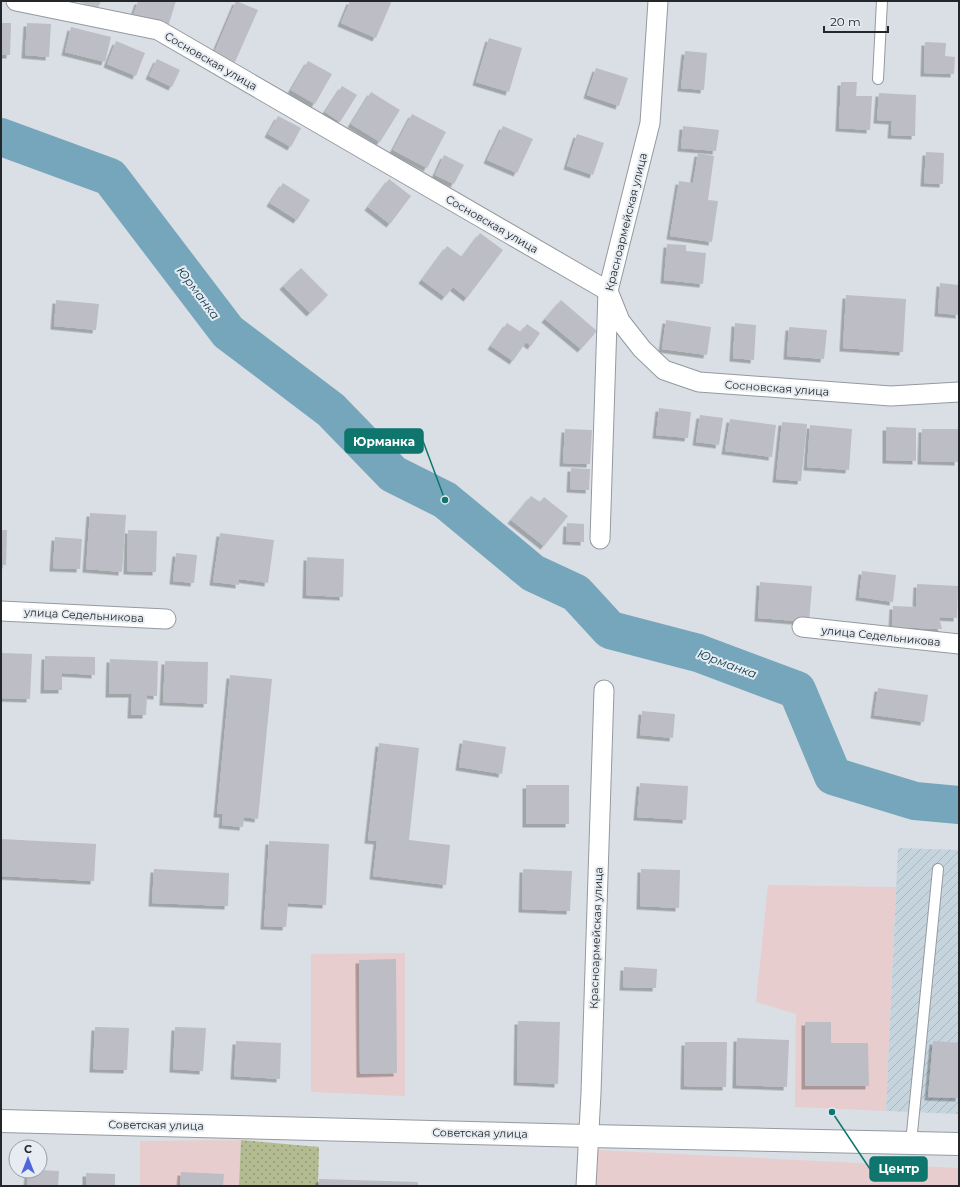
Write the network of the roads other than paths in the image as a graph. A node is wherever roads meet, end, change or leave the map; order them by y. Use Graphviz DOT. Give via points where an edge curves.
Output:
graph roads {
  1 [pos="1,1"];
  2 [pos="5,1"];
  3 [pos="16,1"];
  4 [pos="658,1"];
  5 [pos="882,1"];
  6 [pos="878,79"];
  7 [pos="608,291"];
  8 [pos="959,392"];
  9 [pos="600,539"];
  10 [pos="1,611"];
  11 [pos="166,619"];
  12 [pos="802,627"];
  13 [pos="959,644"];
  14 [pos="604,690"];
  15 [pos="938,869"];
  16 [pos="1,1121"];
  17 [pos="589,1136"];
  18 [pos="911,1143"];
  19 [pos="959,1144"];
  20 [pos="586,1186"];
  1 -- 2 [label="street"];
  3 -- 7 [label="street, Сосновская улица" via="158,30"];
  4 -- 7 [label="street, Красноармейская улица" via="650,123"];
  5 -- 6 [label="lane"];
  7 -- 8 [label="street, Сосновская улица" via="620,321 642,349 664,370 699,382 891,396"];
  7 -- 9 [label="street, Красноармейская улица"];
  10 -- 11 [label="street, улица Седельникова"];
  12 -- 13 [label="street, улица Седельникова"];
  14 -- 17 [label="street, Красноармейская улица"];
  15 -- 18 [label="lane"];
  16 -- 17 [label="main road, Советская улица"];
  17 -- 18 [label="main road, Советская улица"];
  17 -- 20 [label="street, Красноармейская улица"];
  18 -- 19 [label="main road, Советская улица"];
}
